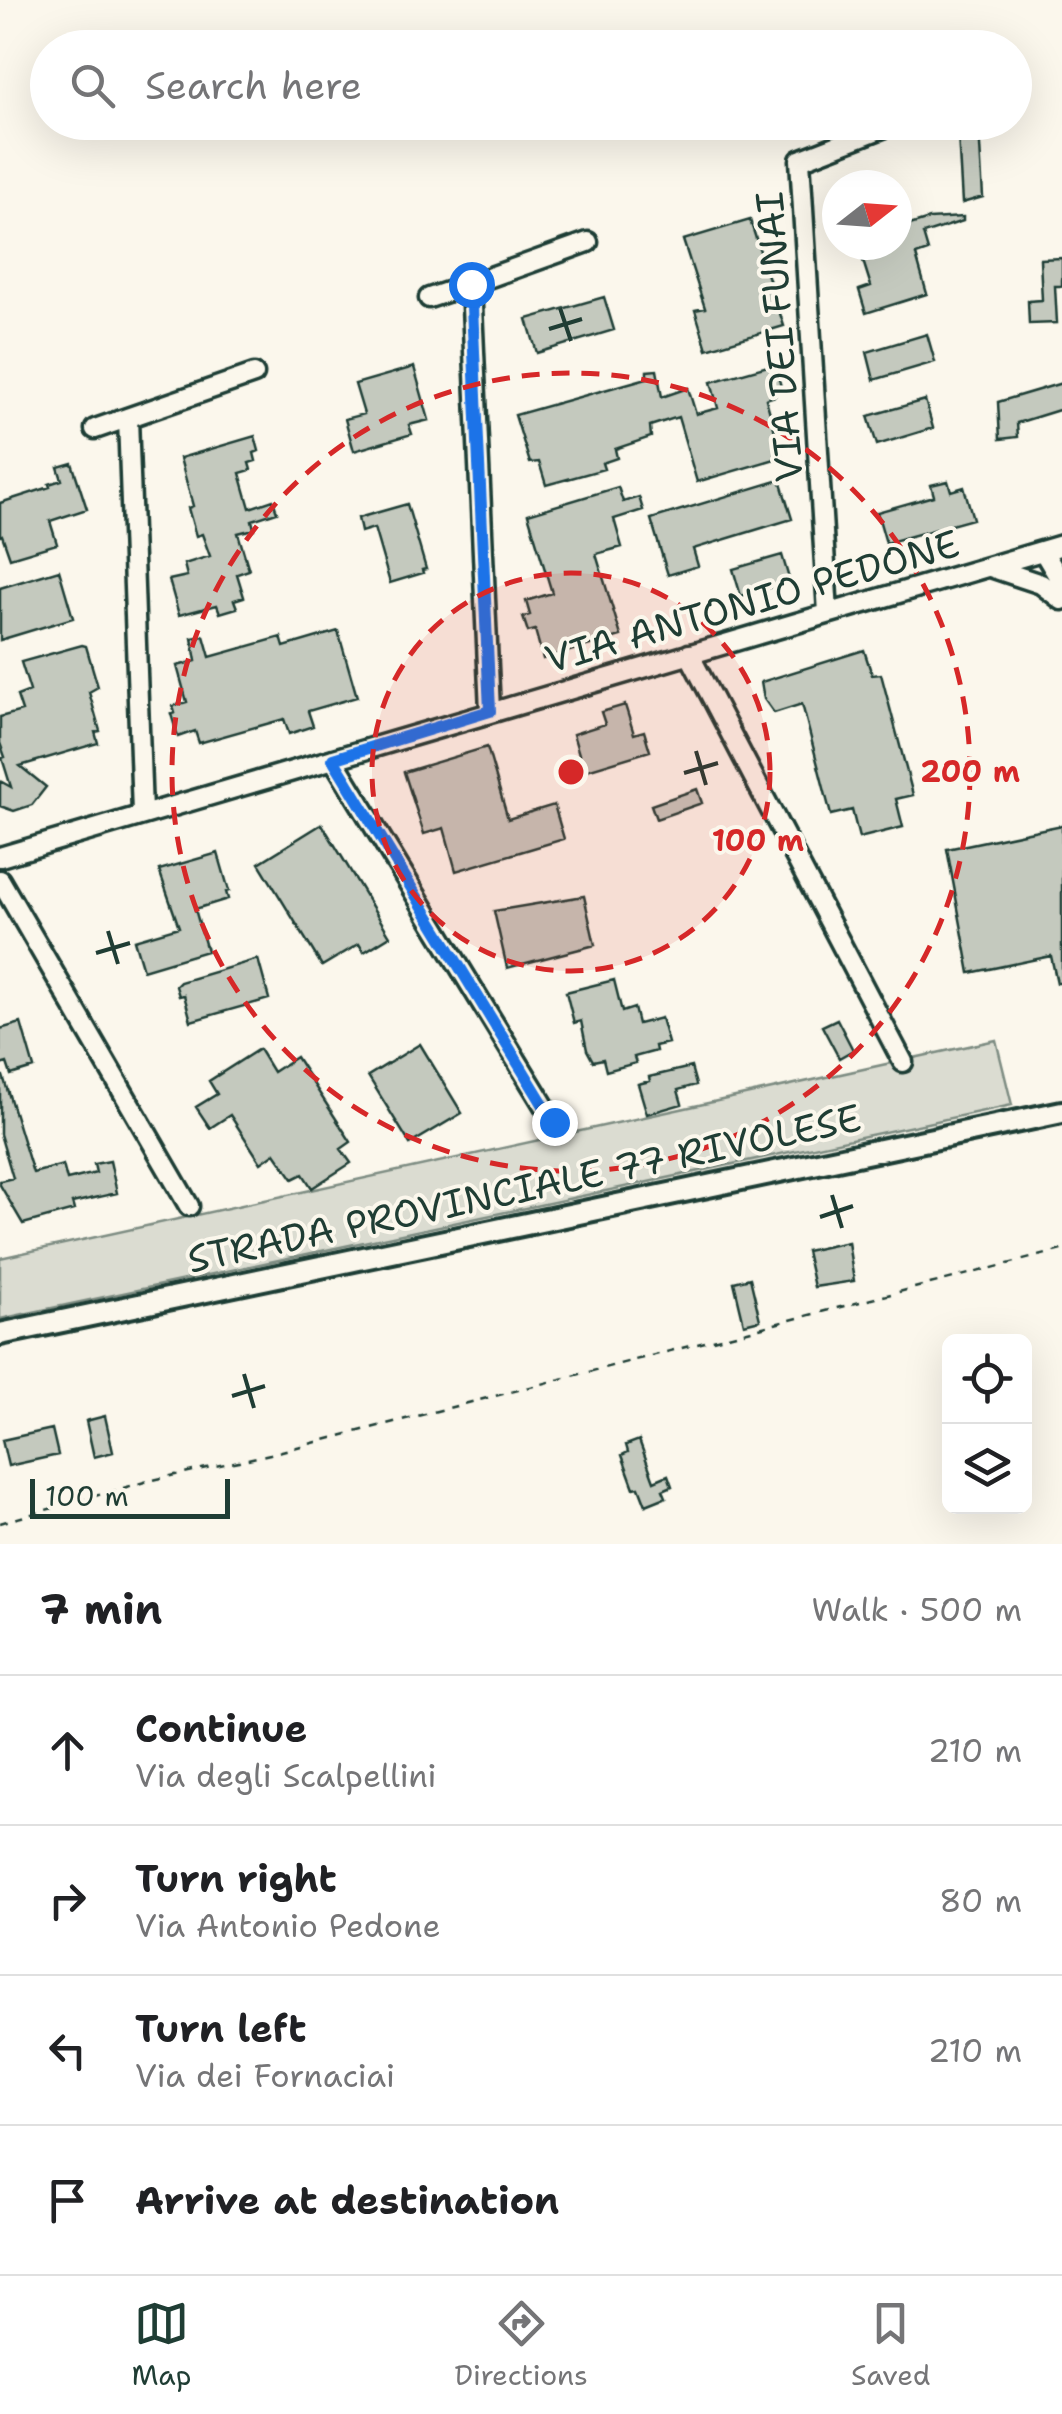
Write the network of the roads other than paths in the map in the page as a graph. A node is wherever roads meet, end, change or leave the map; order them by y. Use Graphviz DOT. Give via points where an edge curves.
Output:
graph roads {
  1 [pos="852,140"];
  2 [pos="588,242"];
  3 [pos="471,284"];
  4 [pos="429,298"];
  5 [pos="254,374"];
  6 [pos="128,418"];
  7 [pos="95,429"];
  8 [pos="1062,545"];
  9 [pos="1043,551"];
  10 [pos="989,566"];
  11 [pos="1062,583"];
  12 [pos="1062,600"];
  13 [pos="828,613"];
  14 [pos="689,654"];
  15 [pos="490,711"];
  16 [pos="333,759"];
  17 [pos="142,813"];
  18 [pos="0,857"];
  19 [pos="0,880"];
  20 [pos="903,1062"];
  21 [pos="1062,1112"];
  22 [pos="554,1122"];
  23 [pos="189,1206"];
  24 [pos="0,1334"];
  1 -- 13 [label="street, VIA DEI FUNAI" via="800,160"];
  2 -- 3 [label="street"];
  3 -- 4 [label="street"];
  3 -- 15 [label="street"];
  5 -- 6 [label="street"];
  6 -- 7 [label="street"];
  6 -- 17 [label="street"];
  8 -- 9 [label="street, VIA ANTONIO PEDONE"];
  9 -- 10 [label="street, VIA ANTONIO PEDONE"];
  9 -- 11 [label="street"];
  10 -- 12 [label="street" via="1041,584"];
  10 -- 13 [label="street, VIA ANTONIO PEDONE"];
  13 -- 14 [label="street, VIA ANTONIO PEDONE"];
  14 -- 15 [label="street, VIA ANTONIO PEDONE"];
  14 -- 20 [label="street"];
  15 -- 16 [label="street, VIA ANTONIO PEDONE"];
  16 -- 17 [label="street, VIA ANTONIO PEDONE"];
  16 -- 22 [label="street"];
  17 -- 18 [label="street, VIA ANTONIO PEDONE"];
  19 -- 23 [label="street"];
  21 -- 24 [label="main road, STRADA PROVINCIALE 77 RIVOLESE"];
}
